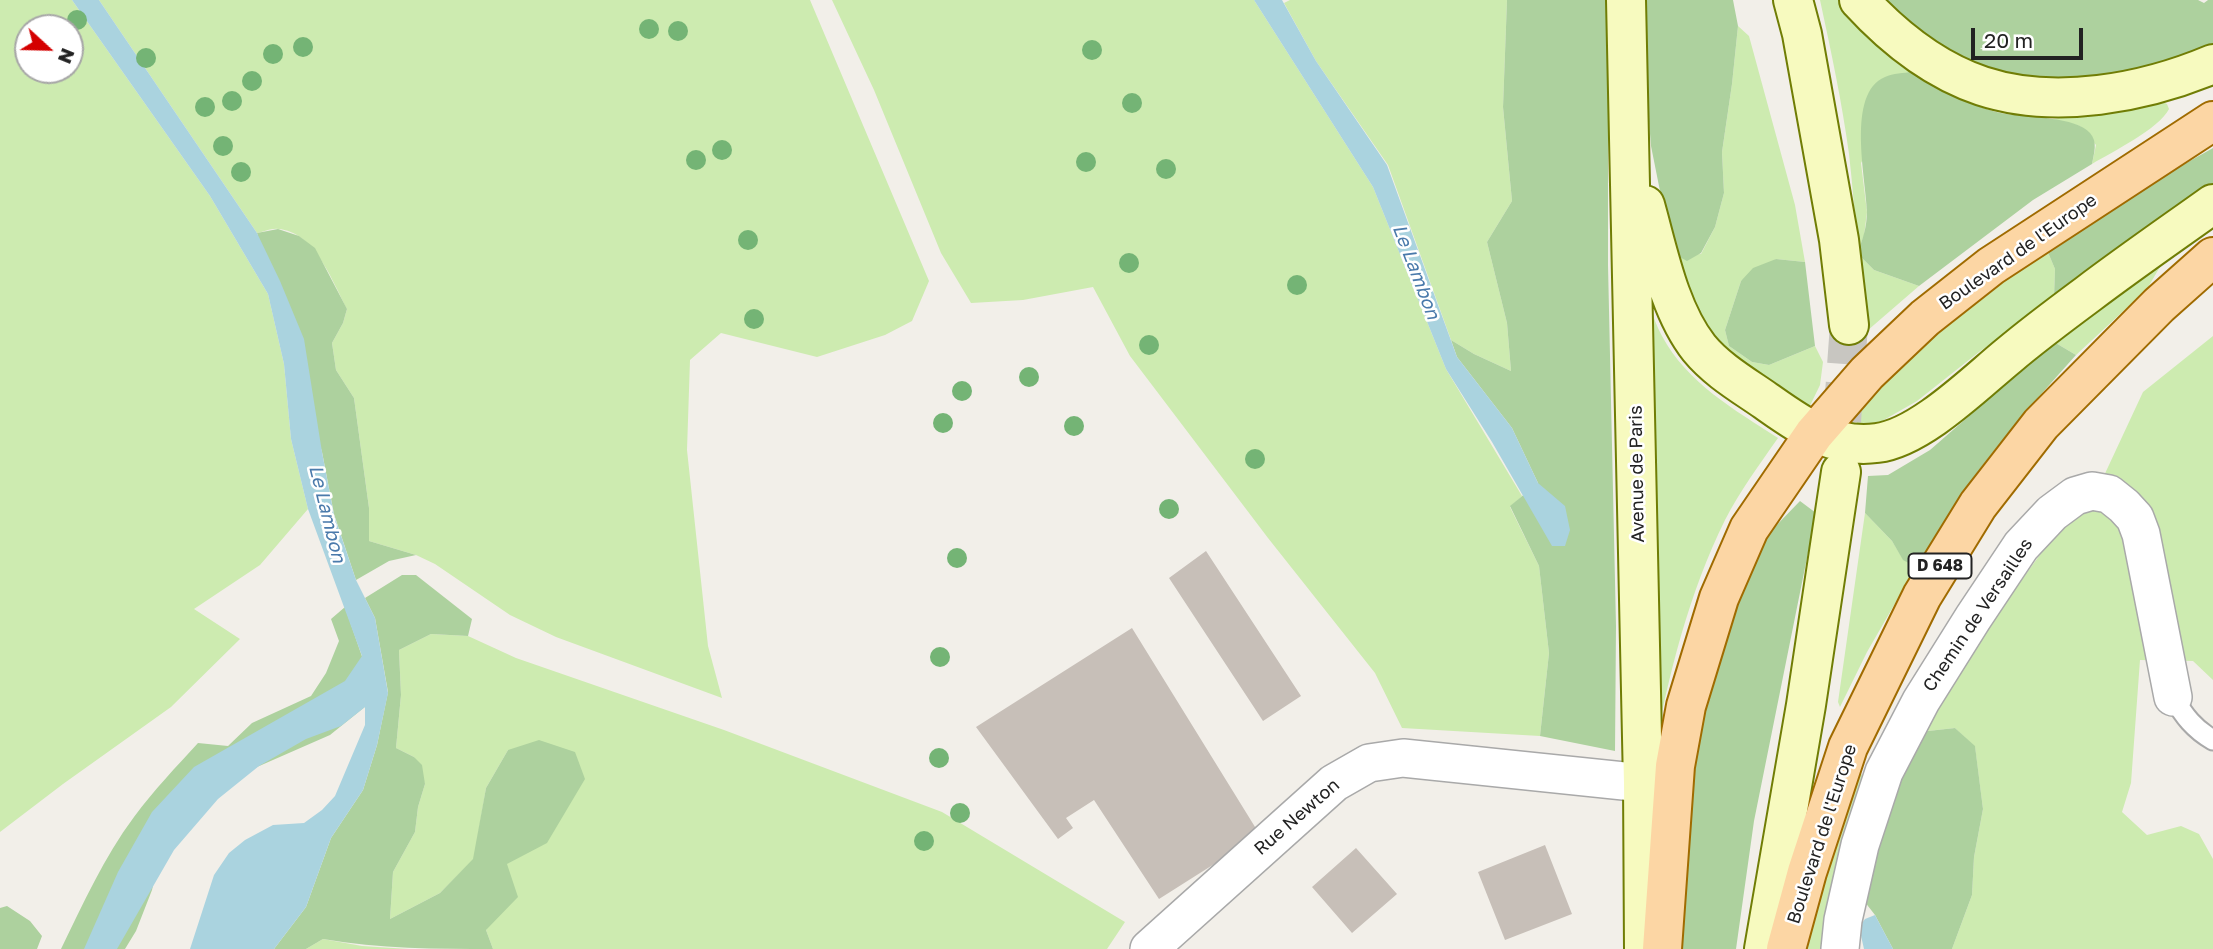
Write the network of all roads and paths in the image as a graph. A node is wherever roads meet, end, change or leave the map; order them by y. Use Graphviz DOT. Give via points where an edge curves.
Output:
graph roads {
  1 [pos="1626,0"];
  2 [pos="1793,0"];
  3 [pos="1859,0"];
  4 [pos="2213,64"];
  5 [pos="2213,121"];
  6 [pos="1630,153"];
  7 [pos="2213,204"];
  8 [pos="2213,257"];
  9 [pos="1849,325"];
  10 [pos="1814,433"];
  11 [pos="1841,472"];
  12 [pos="2174,697"];
  13 [pos="2213,740"];
  14 [pos="1643,783"];
  15 [pos="1152,946"];
  16 [pos="1644,949"];
  17 [pos="1662,949"];
  18 [pos="1764,949"];
  19 [pos="1786,949"];
  20 [pos="1840,949"];
  1 -- 6 [label="main road, Avenue de Paris"];
  2 -- 9 [label="main road" via="1839,240"];
  3 -- 4 [label="main road" via="1910,47 1944,69 2007,93 2090,95 2181,78"];
  5 -- 10 [label="main road, Boulevard de l'Europe" via="1969,283 1867,373"];
  6 -- 10 [label="main road" via="1667,285 1686,328 1718,367"];
  6 -- 14 [label="main road, Avenue de Paris"];
  7 -- 10 [label="main road" via="2088,293 1945,408 1903,436 1877,443 1845,443"];
  8 -- 19 [label="main road, Boulevard de l'Europe / D 648" via="2041,424 1978,505 1928,584 1848,747"];
  10 -- 17 [label="main road, Boulevard de l'Europe" via="1749,529 1719,598 1686,706 1675,766"];
  11 -- 18 [label="main road"];
  12 -- 13 [label="lane" via="2184,716"];
  12 -- 20 [label="street, Chemin de Versailles" via="2135,519 2109,495 2092,491 2075,496 2021,546 1921,701 1871,764"];
  14 -- 15 [label="street, Rue Newton" via="1403,758 1369,763 1334,783"];
  14 -- 16 [label="main road, Avenue de Paris"];
}
